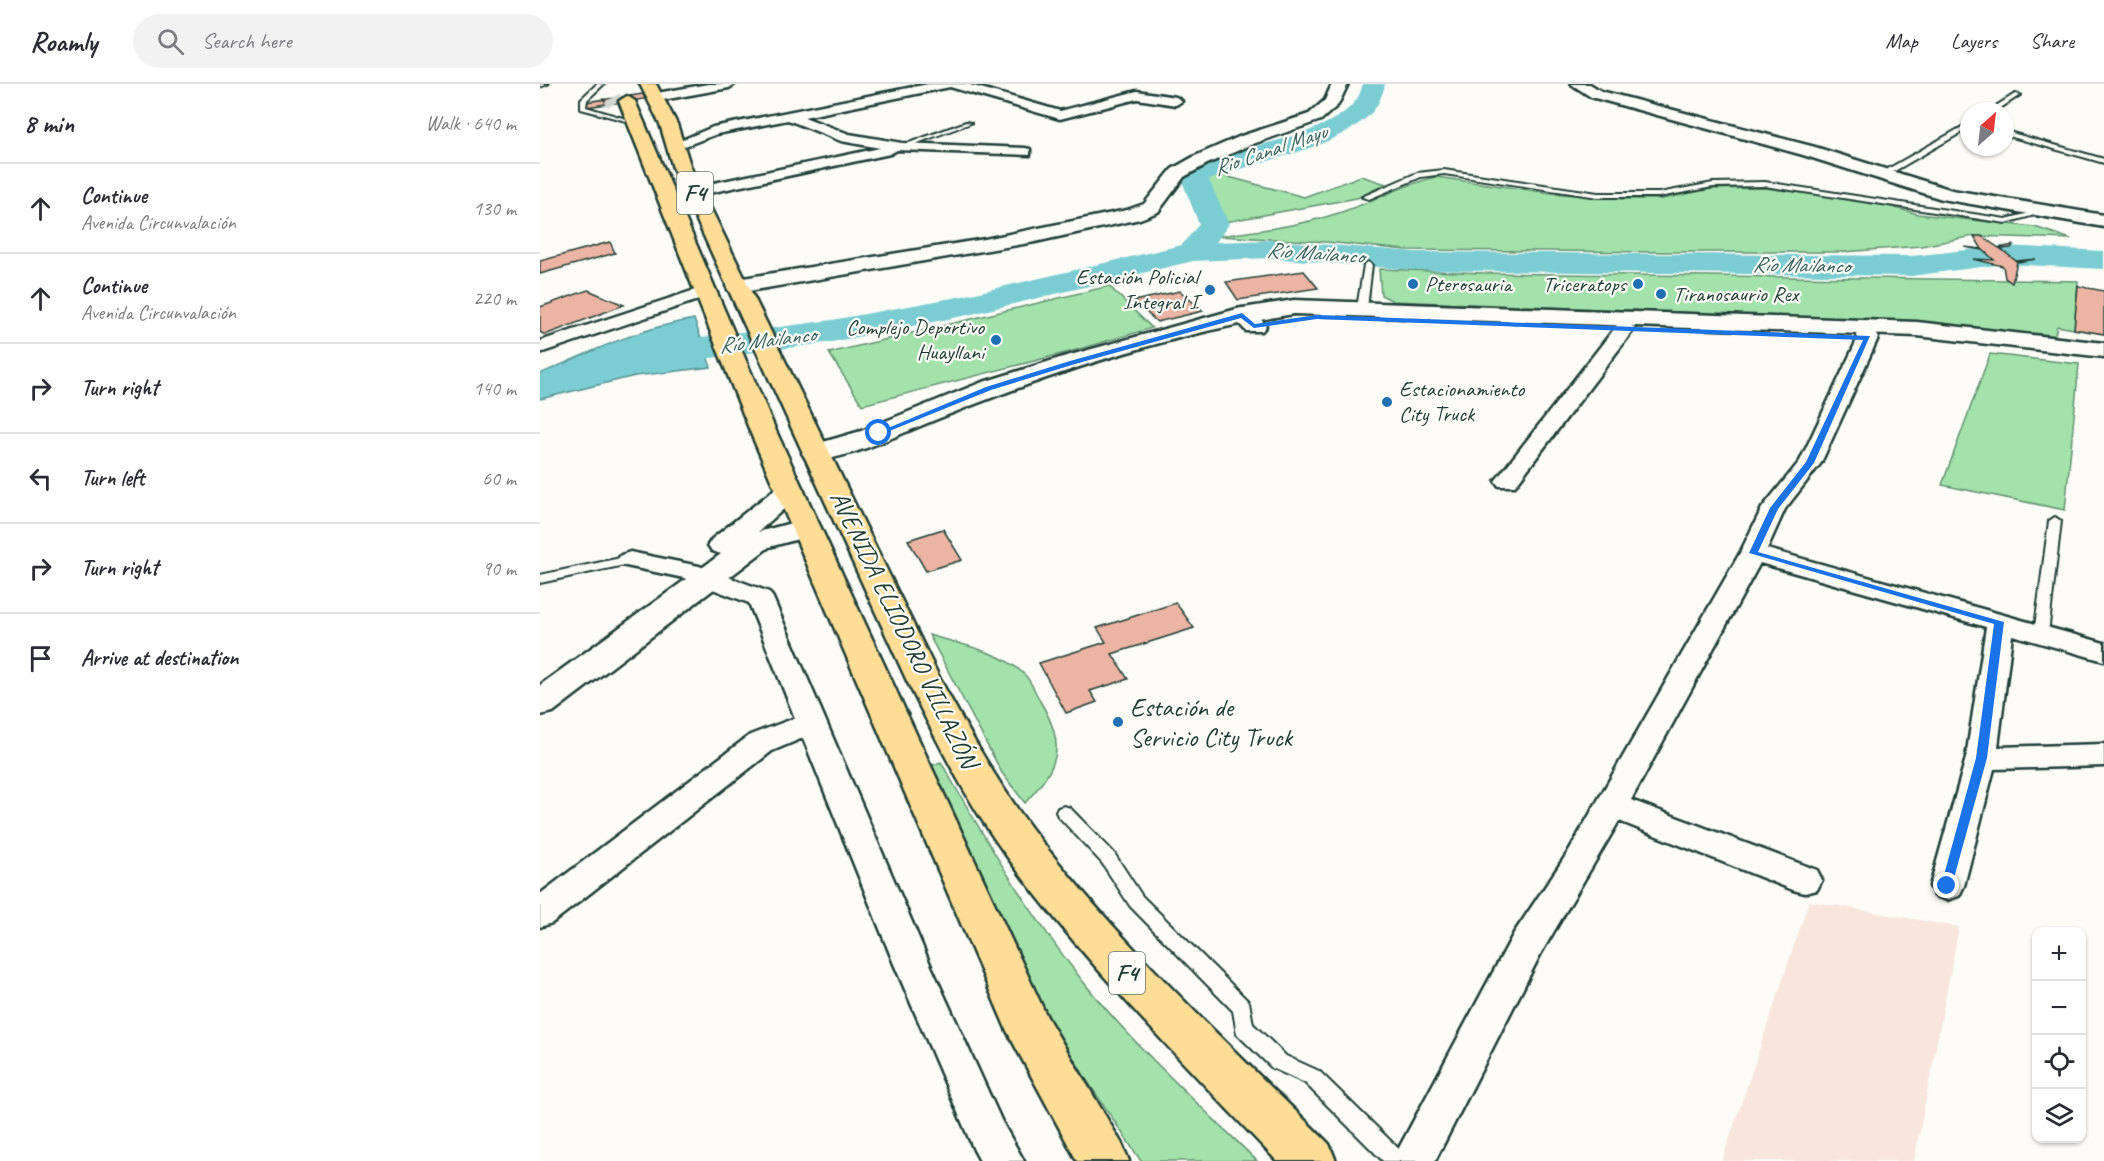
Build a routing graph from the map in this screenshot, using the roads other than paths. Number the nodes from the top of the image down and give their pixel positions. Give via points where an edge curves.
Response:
1 (545, 84) edge
2 (601, 84) edge
3 (729, 84) edge
4 (947, 84) edge
5 (954, 84) edge
6 (1340, 84) edge
7 (1579, 84) edge
8 (540, 85) edge
9 (629, 93) edge
10 (2017, 95) dead end
11 (1176, 101) dead end
12 (2006, 102) edge
13 (790, 116) junction
14 (624, 120) junction
15 (968, 123) dead end
16 (1960, 129) edge
17 (2014, 136) edge
18 (677, 145) junction
19 (902, 147) junction
20 (1025, 152) dead end
21 (2104, 161) edge
22 (655, 172) junction
23 (1884, 174) junction
24 (695, 191) junction
25 (1366, 197) dead end
26 (2041, 212) junction
27 (2104, 221) edge
28 (1368, 265) dead end
29 (740, 294) junction
30 (708, 300) junction
31 (1363, 313) junction
32 (1625, 328) junction
33 (1865, 332) junction
34 (540, 347) edge
35 (2104, 350) edge
36 (2074, 352) junction
37 (2104, 361) edge
38 (821, 460) junction
39 (1507, 481) dead end
40 (790, 491) junction
41 (2055, 521) dead end
42 (807, 528) junction
43 (1753, 553) junction
44 (630, 560) joint
45 (700, 575) junction
46 (540, 579) edge
47 (2000, 622) junction
48 (2041, 634) junction
49 (2104, 651) edge
50 (540, 678) edge
51 (540, 703) edge
52 (813, 722) junction
53 (2104, 755) edge
54 (1981, 758) junction
55 (1611, 805) junction
56 (1064, 812) dead end
57 (1805, 880) dead end
58 (1947, 886) dead end
59 (540, 913) edge
60 (1003, 1161) edge
61 (1104, 1161) edge
62 (1311, 1161) edge
63 (1397, 1161) edge
64 (1413, 1161) edge

1 - 8 lane
2 - 14 lane via 584,99 583,108
3 - 9 street
4 - 13 street
5 - 11 street via 1060,115 1137,95
6 - 29 street via 1332,102 1315,117 1201,159 1178,173 1151,208 1133,215 1002,242 851,265
7 - 23 street via 1596,94
9 - 14 highway, AVENIDA ELIODORO VILLAZÓN / F4
9 - 18 highway, AVENIDA ELIODORO VILLAZÓN / F4
9 - 22 highway, AVENIDA ELIODORO VILLAZÓN / F4
10 - 12 lane
13 - 18 street via 713,131
13 - 19 street via 846,138
14 - 22 highway, AVENIDA ELIODORO VILLAZÓN / F4
15 - 19 lane
16 - 23 lane
17 - 21 lane
18 - 24 highway, AVENIDA ELIODORO VILLAZÓN / F4 via 682,168
19 - 20 street
19 - 24 street
22 - 30 highway, AVENIDA ELIODORO VILLAZÓN / F4
23 - 26 street via 1949,195
24 - 29 highway, AVENIDA ELIODORO VILLAZÓN / F4
25 - 26 lane via 1420,175 1444,172 1598,195 1659,195 1713,185 1765,184 2006,221
26 - 27 street
28 - 31 lane
29 - 38 highway, AVENIDA ELIODORO VILLAZÓN / F4
30 - 34 street
30 - 40 highway, AVENIDA ELIODORO VILLAZÓN / F4
31 - 32 street
31 - 33 street
31 - 38 street via 1248,321 1042,384 859,457
32 - 33 street
32 - 39 street
33 - 36 street via 1917,329
33 - 43 street via 1810,463 1774,508
35 - 36 street
36 - 37 street
38 - 62 highway, AVENIDA ELIODORO VILLAZÓN / F4 via 924,681 968,764 1017,839 1109,954
40 - 42 highway, AVENIDA ELIODORO VILLAZÓN / F4
40 - 45 street
41 - 48 lane
42 - 45 street via 758,541
42 - 61 highway, AVENIDA ELIODORO VILLAZÓN / F4 via 1030,1031
43 - 47 street
43 - 55 street
44 - 45 street
44 - 46 lane
45 - 50 street
45 - 51 street
45 - 52 street via 760,598
47 - 48 street
47 - 54 street
48 - 49 street
52 - 59 street via 761,744
52 - 60 street via 912,964 988,1136
53 - 54 street
54 - 58 street
55 - 57 street
55 - 64 street via 1527,944
56 - 63 lane via 1108,858 1136,901 1242,1008 1244,1028 1279,1062 1312,1077

